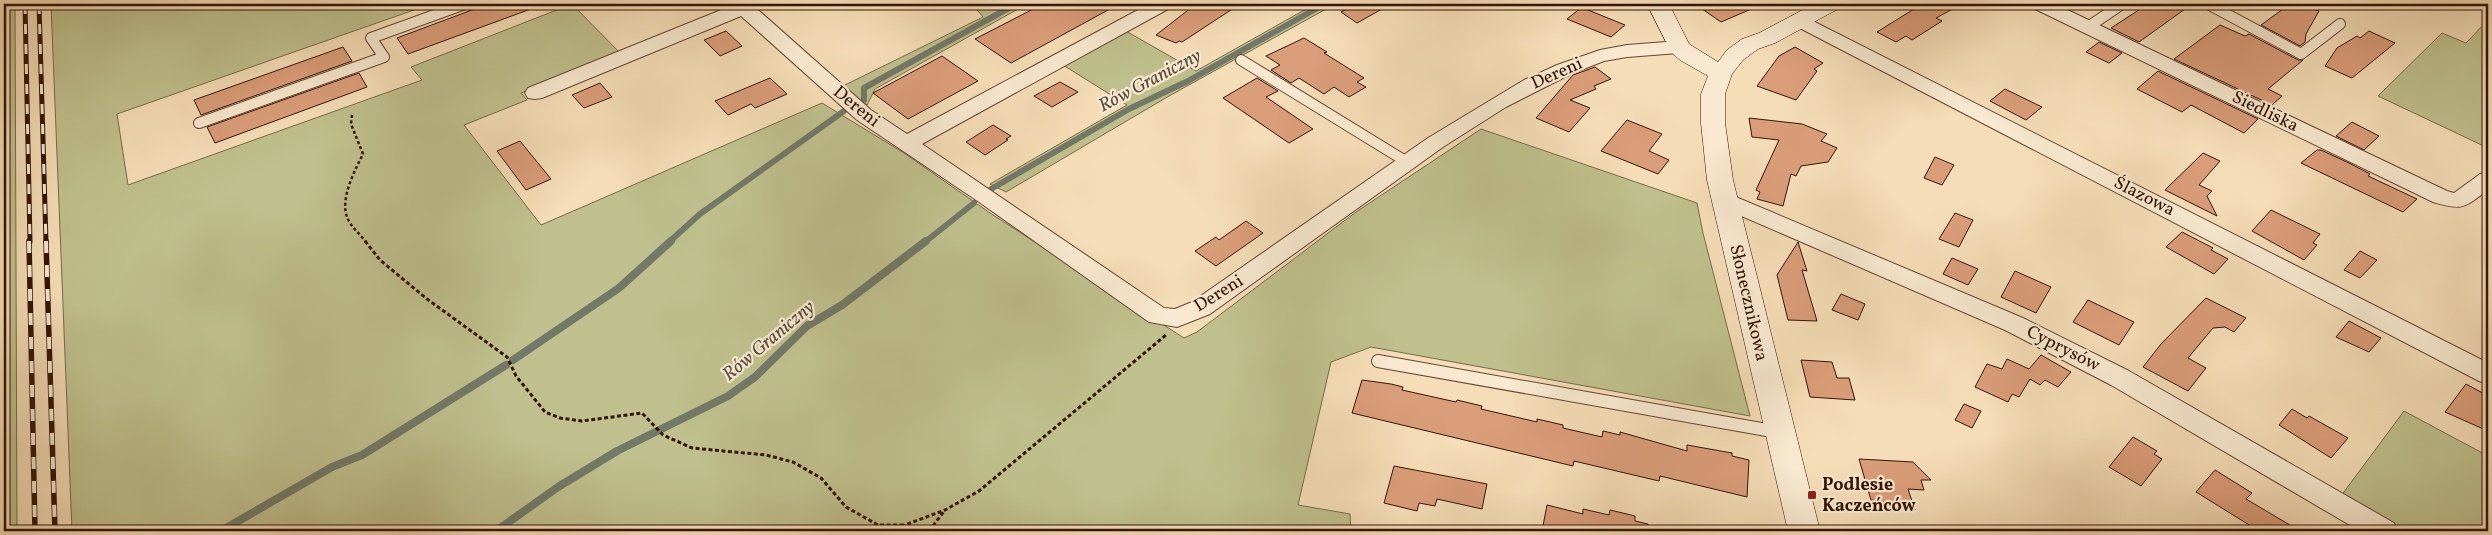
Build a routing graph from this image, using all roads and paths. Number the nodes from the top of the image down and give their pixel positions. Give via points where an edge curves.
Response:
1 (465, 4) edge
2 (1163, 4) edge
3 (1658, 4) edge
4 (1830, 4) edge
5 (2040, 4) edge
6 (2122, 4) edge
7 (2208, 4) edge
8 (745, 5) edge
9 (1799, 20) junction
10 (2340, 24) dead end
11 (2088, 27) junction
12 (1679, 47) junction
13 (1241, 60) dead end
14 (1721, 73) junction
15 (535, 93) dead end
16 (352, 115) dead end
17 (199, 123) dead end
18 (905, 144) junction
19 (1408, 162) junction
20 (2488, 179) edge
21 (1724, 200) junction
22 (1177, 318) junction
23 (1378, 361) dead end
24 (2488, 374) edge
25 (1780, 432) junction
26 (945, 510) junction
27 (906, 525) junction
28 (889, 531) edge
29 (929, 531) edge
30 (1804, 531) edge
31 (2384, 531) edge

1 - 17 lane via 371,38 384,57
2 - 18 street
3 - 12 street
4 - 9 street
5 - 11 street, Siedliska
6 - 11 lane
7 - 10 lane via 2301,54
8 - 15 street
8 - 18 street, Dereni via 864,115
9 - 14 street via 1750,44 1735,55
9 - 24 street, Ślazowa
11 - 20 street, Siedliska via 2441,197 2458,201
12 - 14 street
12 - 19 street, Dereni via 1598,57 1550,75 1498,103
13 - 19 lane
14 - 21 street, Słonecznikowa via 1713,94 1713,123
16 - 27 path via 351,124 363,154 347,194 347,217 380,260 507,357 516,376 545,412 560,418 582,420 642,413 663,435 692,448 766,455 793,462 821,478 846,507 878,525
18 - 22 street, Dereni via 1158,316
19 - 22 street, Dereni via 1201,308
21 - 25 street, Słonecznikowa
21 - 31 street, Cyprysów via 2014,324 2120,378
22 - 26 path via 1165,338 1023,457 980,491
23 - 25 lane
25 - 30 street, Słonecznikowa
26 - 27 path
26 - 29 path
27 - 28 path

